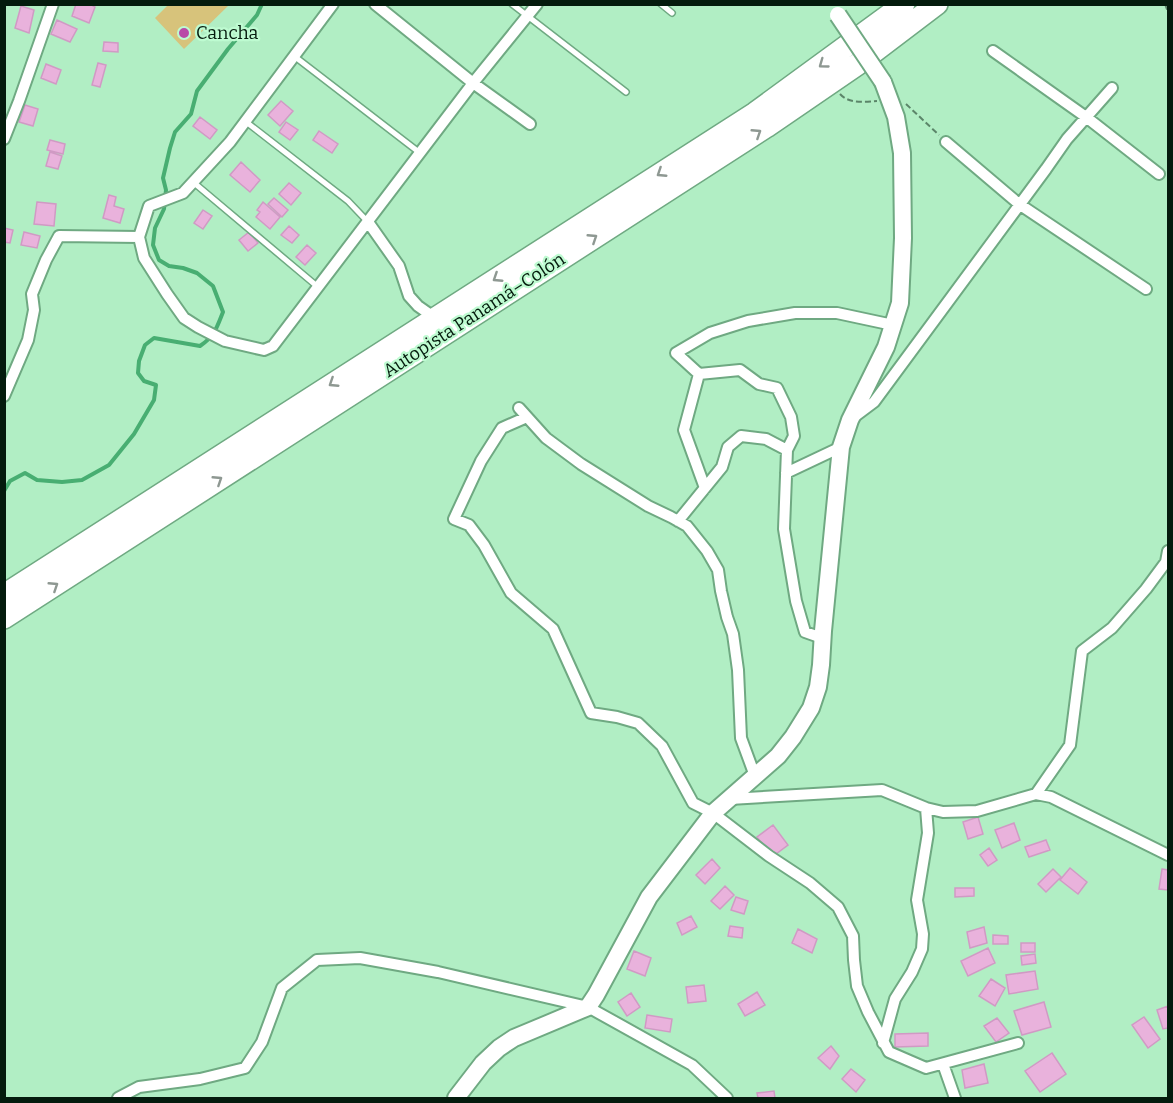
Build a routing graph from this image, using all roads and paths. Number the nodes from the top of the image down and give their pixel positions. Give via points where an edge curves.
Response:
1 (53, 4) edge
2 (333, 4) edge
3 (375, 4) edge
4 (512, 4) edge
5 (537, 4) edge
6 (661, 4) edge
7 (904, 4) edge
8 (937, 4) edge
9 (1165, 4) edge
10 (834, 10) edge
11 (1168, 12) edge
12 (672, 13) dead end
13 (527, 16) junction
14 (993, 51) dead end
15 (294, 56) junction
16 (832, 82) junction
17 (473, 83) junction
18 (1112, 88) dead end
19 (886, 90) junction
20 (626, 92) dead end
21 (1086, 117) junction
22 (245, 121) junction
23 (530, 124) dead end
24 (4, 139) edge
25 (946, 142) joint
26 (420, 153) junction
27 (1159, 174) dead end
28 (193, 182) junction
29 (1019, 204) junction
30 (368, 222) junction
31 (139, 237) junction
32 (318, 287) junction
33 (1146, 288) dead end
34 (435, 318) junction
35 (893, 325) junction
36 (699, 374) junction
37 (4, 396) edge
38 (519, 408) dead end
39 (527, 417) junction
40 (850, 420) junction
41 (841, 447) junction
42 (787, 450) junction
43 (786, 473) junction
44 (705, 488) junction
45 (678, 521) junction
46 (1168, 551) edge
47 (6, 590) edge
48 (4, 618) edge
49 (822, 638) junction
50 (756, 776) junction
51 (1036, 794) junction
52 (729, 799) junction
53 (926, 808) junction
54 (713, 813) junction
55 (1168, 855) edge
56 (588, 1007) junction
57 (884, 1043) junction
58 (1018, 1043) dead end
59 (943, 1064) junction
60 (118, 1098) edge
61 (456, 1098) edge
62 (727, 1098) edge
63 (955, 1098) edge

1 - 24 street
2 - 15 street
3 - 17 street
4 - 13 lane
5 - 13 street
6 - 12 lane
7 -> 34 highway, Autopista Panamá–Colón via 755,112
8 - 16 highway, Autopista Panamá–Colón
9 - 11 path
10 - 19 street, bridge
13 - 17 street
13 - 20 lane
14 - 21 street
15 - 22 street
15 - 26 lane
16 - 19 path via 845,99 863,103
48 -> 16 highway, Autopista Panamá–Colón
17 - 23 street
17 - 26 street
18 - 21 street
19 - 25 path
19 - 35 street via 896,117 902,153 900,303
21 - 27 street
21 - 29 street
22 - 28 street
22 - 30 lane via 348,201
25 - 29 street
26 - 30 street
28 - 31 street via 183,193 149,206
28 - 32 lane
29 - 33 street
29 - 40 street via 874,402
30 - 32 street
30 - 34 street via 399,266 409,296
31 - 32 street via 144,258 184,318 225,341 264,350 273,346
31 - 37 street via 59,236 33,294 28,340
34 -> 47 highway, Autopista Panamá–Colón
35 - 36 street via 837,313 795,313 748,321 710,333 676,353
35 - 40 street
36 - 42 street via 740,370 759,384 777,388 791,417 794,436
36 - 44 street via 684,430
38 - 39 street
39 - 45 street via 546,438 581,464
39 - 54 street via 502,429 481,461 454,519 469,525 511,593 553,629 591,713 638,723 662,746 693,803
40 - 41 street
41 - 43 street
41 - 49 street
42 - 43 street
42 - 44 street via 766,439 741,436 728,447 722,467
43 - 49 street via 784,529 796,601 805,633
44 - 45 street
45 - 50 street via 687,526 718,570 738,670 741,738
46 - 51 street via 1166,562 1146,589 1112,628 1082,651 1070,745
49 - 50 street via 818,687 811,708 794,737
50 - 52 street
51 - 53 street via 977,811
51 - 55 street via 1051,797
52 - 53 street via 882,790
52 - 54 street
53 - 57 street via 928,833 917,900 922,949 894,999
54 - 56 street via 649,897
54 - 57 street via 810,882 838,907 853,936 857,986
56 - 60 street via 360,958 316,960 282,988 262,1042 245,1068 139,1087
56 - 61 street via 499,1048
56 - 62 street via 692,1065
57 - 59 street via 889,1052 926,1068
58 - 59 street
59 - 63 street

